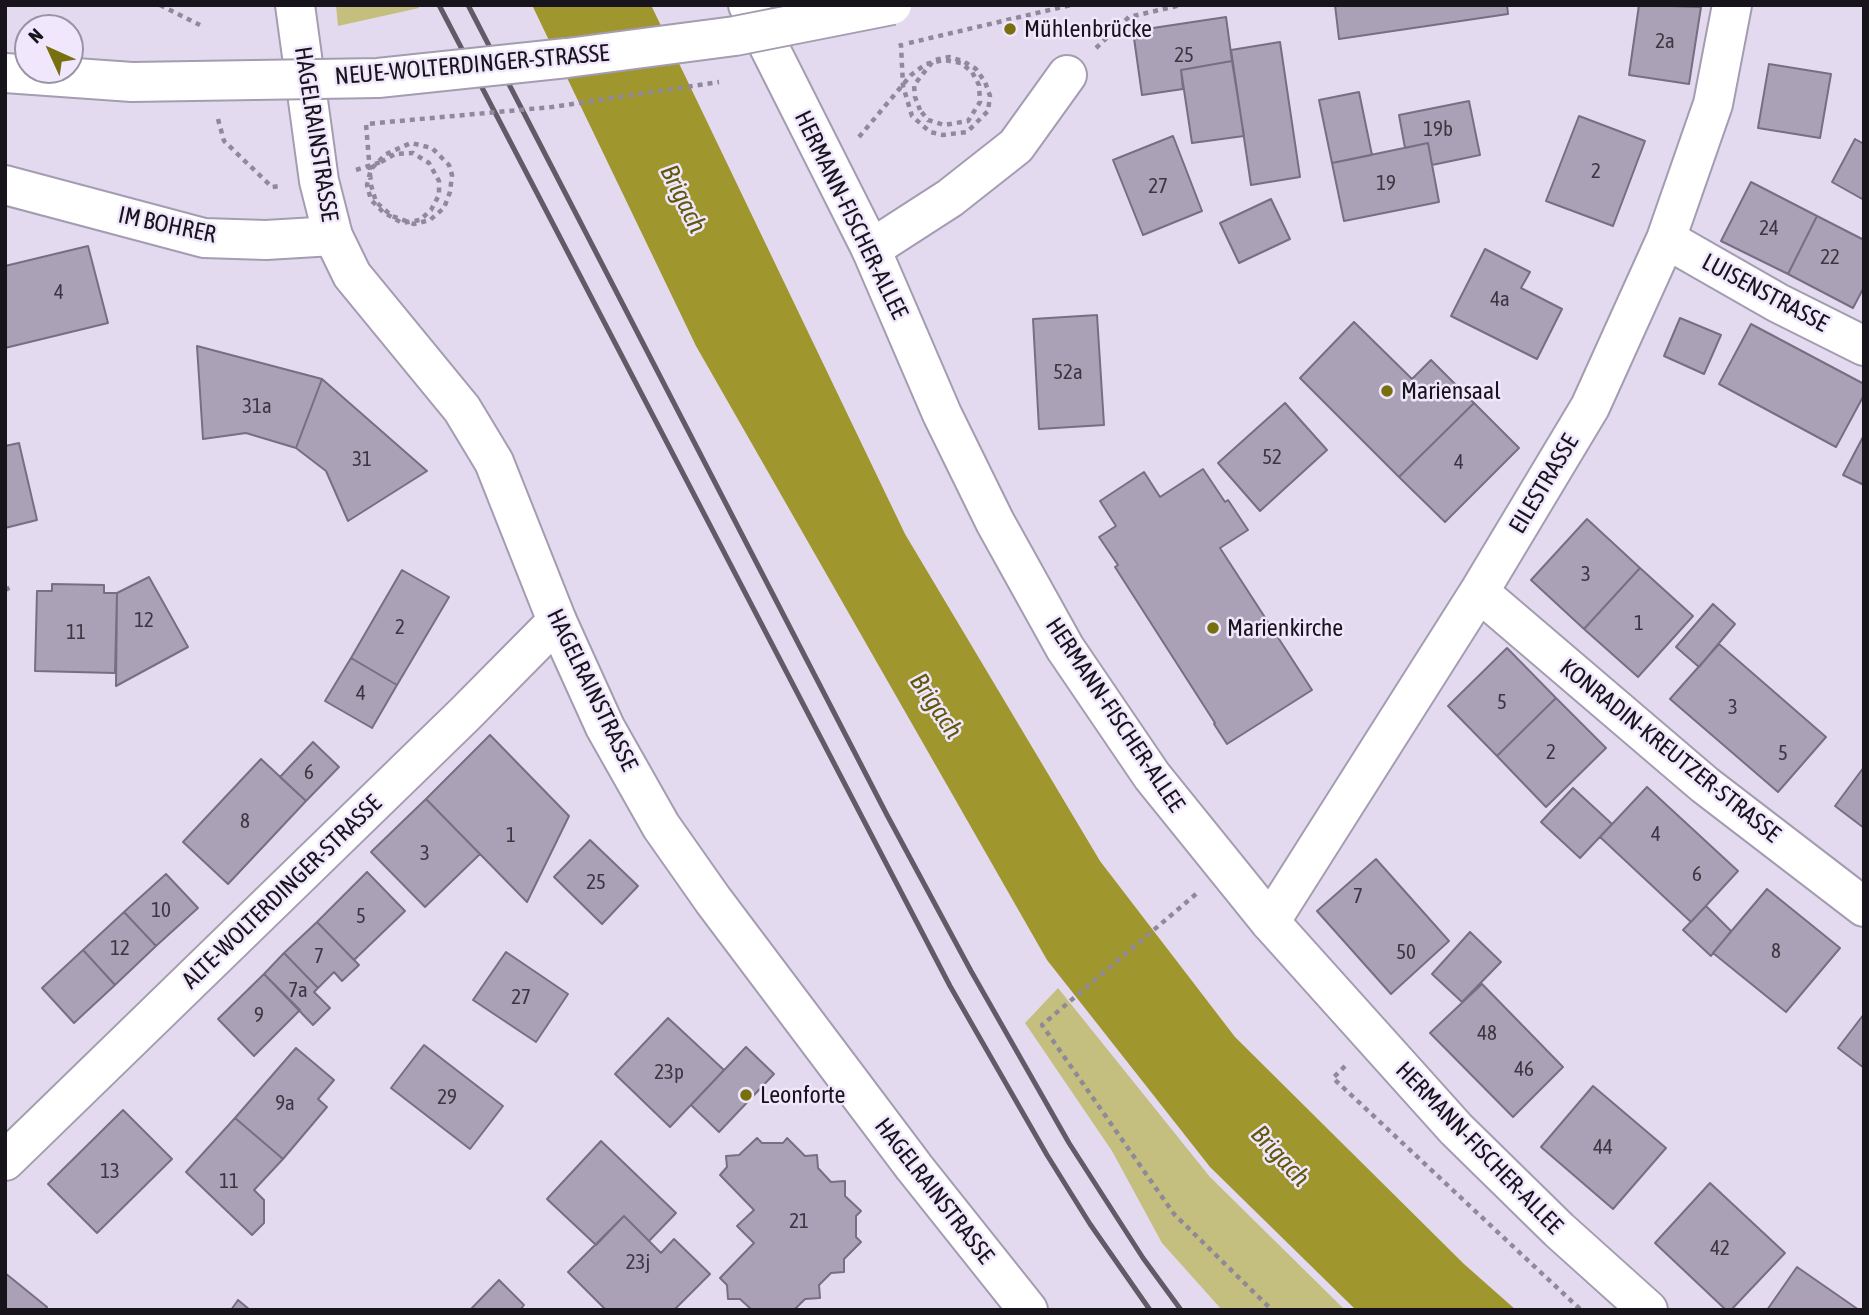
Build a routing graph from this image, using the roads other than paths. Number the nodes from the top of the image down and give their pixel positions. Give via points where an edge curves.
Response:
1 (295, 5) edge
2 (748, 5) edge
3 (892, 5) edge
4 (1732, 5) edge
5 (5, 73) edge
6 (1067, 75) road end
7 (5, 186) edge
8 (332, 236) junction
9 (1666, 239) junction
10 (870, 249) junction
11 (1864, 346) edge
12 (1479, 592) junction
13 (557, 621) junction
14 (1864, 906) edge
15 (1270, 922) junction
16 (5, 1161) edge
17 (1028, 1310) edge
18 (1648, 1310) edge

1 - 8 street, HAGELRAINSTRASSE via 319,181
2 - 10 street, HERMANN-FISCHER-ALLEE
3 - 5 street, NEUE-WOLTERDINGER-STRASSE, bridge via 735,36 378,78 132,82
4 - 9 street, EILESTRASSE via 1713,104
6 - 10 street via 1016,146 950,198
7 - 8 street, IM BOHRER via 204,237
8 - 13 street, HAGELRAINSTRASSE via 352,275 462,409 494,462
9 - 11 street, LUISENSTRASSE
9 - 12 street, EILESTRASSE via 1590,407
10 - 15 street, HERMANN-FISCHER-ALLEE via 942,414 1065,648 1152,776
12 - 14 street, KONRADIN-KREUTZER-STRASSE via 1705,785
12 - 15 street, EILESTRASSE
13 - 16 street, ALTE-WOLTERDINGER-STRASSE
13 - 17 street, HAGELRAINSTRASSE via 605,727 661,826 914,1167
15 - 18 street, HERMANN-FISCHER-ALLEE via 1456,1129

